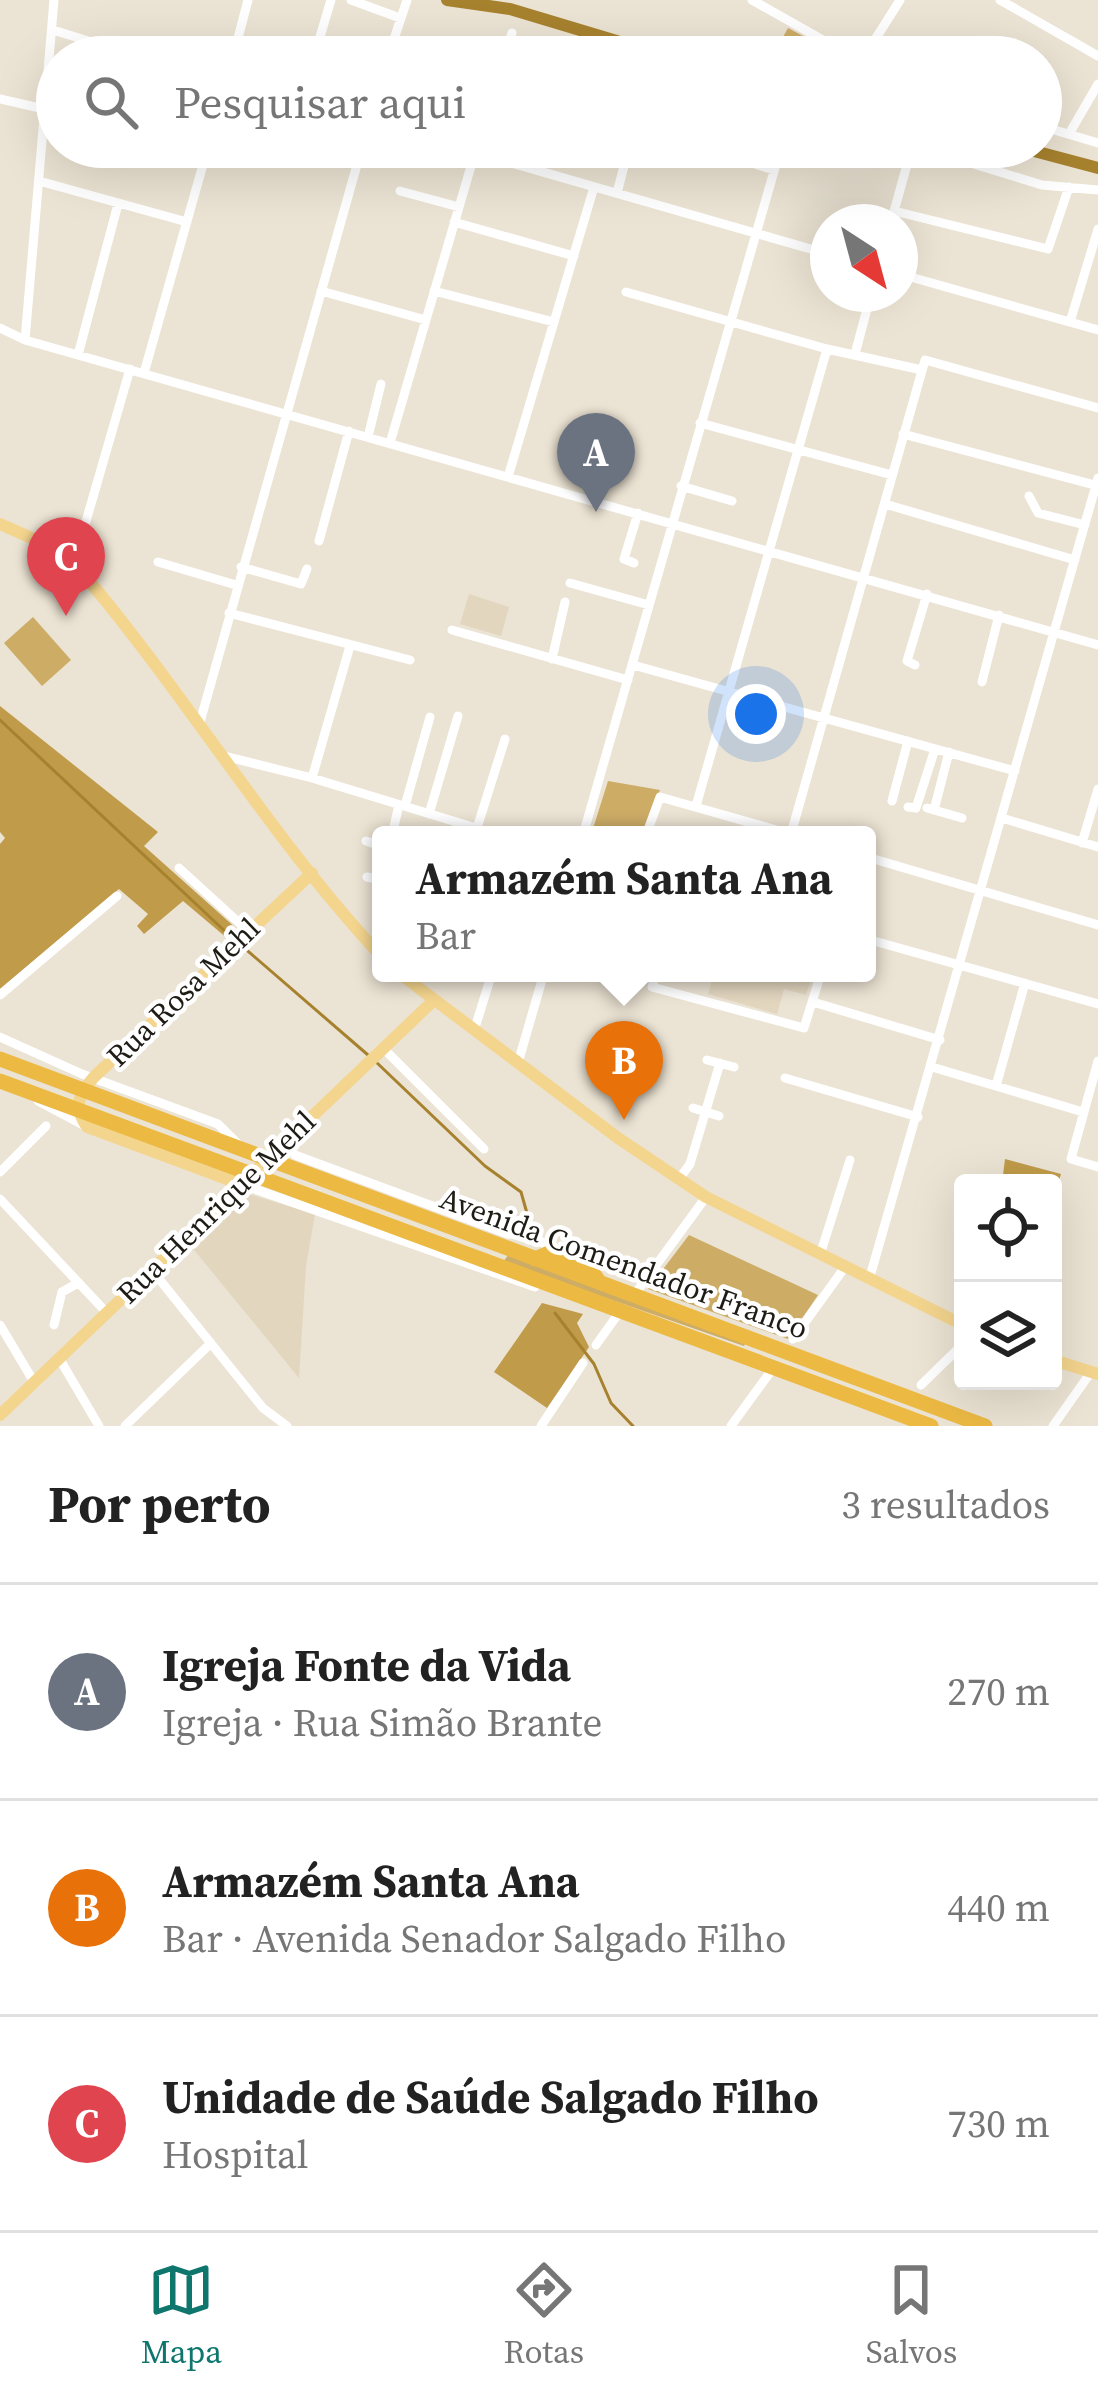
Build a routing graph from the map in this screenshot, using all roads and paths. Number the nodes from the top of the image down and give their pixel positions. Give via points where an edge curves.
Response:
1 (54, 0) edge
2 (248, 0) edge
3 (331, 0) edge
4 (351, 0) edge
5 (752, 0) edge
6 (900, 0) edge
7 (1000, 0) edge
8 (403, 9) edge
9 (53, 30) junction
10 (512, 33) dead end
11 (53, 36) edge
12 (72, 36) edge
13 (239, 36) edge
14 (320, 36) edge
15 (511, 36) edge
16 (816, 36) edge
17 (877, 36) edge
18 (1098, 56) edge
19 (1098, 84) edge
20 (0, 99) edge
21 (36, 107) edge
22 (1062, 132) edge
23 (1069, 134) junction
24 (1098, 143) edge
25 (41, 168) edge
26 (202, 168) edge
27 (356, 168) edge
28 (470, 168) edge
29 (533, 168) edge
30 (624, 168) edge
31 (768, 168) edge
32 (908, 168) edge
33 (985, 168) edge
34 (774, 170) joint
35 (39, 181) junction
36 (595, 187) junction
37 (1069, 187) junction
38 (1098, 190) edge
39 (400, 191) dead end
40 (617, 193) junction
41 (118, 204) junction
42 (896, 204) edge
43 (459, 207) junction
44 (187, 222) junction
45 (454, 222) junction
46 (918, 222) edge
47 (1098, 229) edge
48 (756, 233) junction
49 (810, 249) edge
50 (574, 256) junction
51 (918, 279) edge
52 (321, 291) junction
53 (434, 291) junction
54 (626, 292) dead end
55 (867, 312) edge
56 (426, 320) junction
57 (554, 322) junction
58 (1070, 322) junction
59 (730, 323) junction
60 (0, 328) edge
61 (1098, 330) edge
62 (25, 340) junction
63 (827, 349) junction
64 (856, 354) junction
65 (78, 355) junction
66 (923, 365) junction
67 (130, 369) junction
68 (144, 373) junction
69 (381, 384) dead end
70 (1098, 408) edge
71 (285, 413) junction
72 (700, 423) junction
73 (349, 431) junction
74 (903, 434) junction
75 (368, 436) junction
76 (390, 443) junction
77 (797, 450) junction
78 (892, 475) junction
79 (508, 477) junction
80 (1097, 483) edge
81 (681, 486) junction
82 (1029, 496) dead end
83 (732, 501) dead end
84 (884, 504) junction
85 (638, 513) junction
86 (670, 522) junction
87 (0, 524) edge
88 (1085, 525) junction
89 (319, 542) dead end
90 (770, 549) junction
91 (1075, 560) junction
92 (158, 562) dead end
93 (74, 563) junction
94 (634, 563) dead end
95 (241, 567) junction
96 (308, 569) dead end
97 (865, 576) junction
98 (570, 583) dead end
99 (236, 585) junction
100 (927, 595) junction
101 (566, 602) dead end
102 (649, 604) junction
103 (229, 613) junction
104 (999, 615) junction
105 (452, 630) dead end
106 (1056, 632) junction
107 (1098, 644) edge
108 (350, 646) junction
109 (552, 658) junction
110 (410, 660) dead end
111 (633, 665) junction
112 (915, 665) dead end
113 (628, 680) junction
114 (982, 682) dead end
115 (728, 690) junction
116 (458, 716) dead end
117 (430, 717) dead end
118 (822, 717) junction
119 (200, 722) junction
120 (505, 739) dead end
121 (908, 741) junction
122 (935, 748) junction
123 (949, 752) junction
124 (224, 756) junction
125 (1015, 771) junction
126 (312, 778) junction
127 (1098, 789) edge
128 (892, 801) dead end
129 (402, 805) junction
130 (696, 806) junction
131 (908, 807) dead end
132 (429, 814) junction
133 (962, 818) dead end
134 (1002, 818) junction
135 (395, 826) edge
136 (468, 826) edge
137 (489, 826) edge
138 (587, 826) edge
139 (649, 826) edge
140 (765, 826) edge
141 (795, 826) edge
142 (366, 841) dead end
143 (372, 843) edge
144 (1082, 843) junction
145 (1098, 847) edge
146 (876, 859) edge
147 (179, 868) dead end
148 (313, 872) junction
149 (367, 878) dead end
150 (372, 878) edge
151 (982, 891) junction
152 (117, 896) dead end
153 (1098, 925) edge
154 (248, 931) junction
155 (876, 941) edge
156 (372, 946) edge
157 (962, 963) junction
158 (411, 982) edge
159 (489, 982) edge
160 (541, 982) edge
161 (653, 982) edge
162 (819, 982) edge
163 (1025, 982) junction
164 (0, 994) edge
165 (434, 1000) junction
166 (813, 1002) junction
167 (1098, 1004) edge
168 (474, 1031) junction
169 (0, 1037) edge
170 (940, 1040) junction
171 (376, 1055) junction
172 (0, 1059) edge
173 (707, 1060) dead end
174 (1098, 1061) edge
175 (518, 1063) junction
176 (720, 1064) junction
177 (734, 1067) dead end
178 (932, 1067) junction
179 (785, 1078) dead end
180 (0, 1081) edge
181 (88, 1084) junction
182 (996, 1086) junction
183 (25, 1090) junction
184 (693, 1108) dead end
185 (77, 1109) junction
186 (706, 1112) junction
187 (1083, 1112) junction
188 (719, 1116) dead end
189 (918, 1118) junction
190 (46, 1126) dead end
191 (87, 1127) junction
192 (484, 1149) dead end
193 (295, 1155) dead end
194 (267, 1159) junction
195 (850, 1160) dead end
196 (1098, 1167) edge
197 (0, 1172) edge
198 (245, 1179) junction
199 (679, 1179) junction
200 (349, 1189) junction
201 (706, 1197) junction
202 (0, 1199) edge
203 (338, 1206) junction
204 (501, 1246) junction
205 (553, 1251) junction
206 (820, 1255) junction
207 (536, 1258) junction
208 (493, 1264) junction
209 (845, 1267) junction
210 (151, 1269) junction
211 (869, 1280) junction
212 (600, 1282) junction
213 (79, 1283) junction
214 (553, 1286) junction
215 (634, 1295) junction
216 (621, 1310) junction
217 (106, 1312) junction
218 (954, 1321) edge
219 (0, 1325) edge
220 (55, 1325) dead end
221 (793, 1339) dead end
222 (211, 1343) junction
223 (596, 1346) dead end
224 (744, 1346) junction
225 (954, 1352) edge
226 (59, 1358) junction
227 (583, 1363) dead end
228 (1062, 1363) edge
229 (774, 1367) junction
230 (1094, 1373) edge
231 (34, 1382) junction
232 (921, 1384) dead end
233 (0, 1415) edge
234 (890, 1419) edge
235 (99, 1426) edge
236 (125, 1426) edge
237 (287, 1426) edge
238 (541, 1426) edge
239 (731, 1426) edge
240 (931, 1426) edge
241 (985, 1426) edge
242 (1053, 1426) edge

1 - 9 street
2 - 13 street
3 - 14 street
4 - 8 street
5 - 16 street
6 - 17 street
7 - 18 street
9 - 11 street
9 - 12 street
10 - 15 street
19 - 23 street
20 - 21 street
22 - 23 street
23 - 24 street
25 - 35 street
26 - 44 street
27 - 52 street
28 - 43 street
29 - 36 street
30 - 40 street
31 - 34 street
32 - 42 street
33 - 37 street
34 - 48 street
35 - 41 street
35 - 62 street
36 - 40 street
36 - 50 street
37 - 38 street
37 - 46 street via 1048,249
39 - 43 street
40 - 48 street
41 - 44 street
41 - 65 street
43 - 45 street
44 - 68 street
45 - 50 street
45 - 53 street
47 - 58 street
48 - 49 street
48 - 59 street
50 - 57 street
51 - 58 street
52 - 56 street
52 - 71 street
53 - 56 street
53 - 57 street
54 - 59 street
55 - 64 street
56 - 76 street
57 - 79 street
58 - 61 street
59 - 63 street
59 - 72 street
60 - 62 street
62 - 65 street
63 - 64 street
63 - 77 street
64 - 66 street
65 - 67 street
66 - 70 street
66 - 74 street
67 - 68 street
67 - 93 street
68 - 71 street
69 - 75 street
71 - 73 street
71 - 95 street
72 - 77 street
72 - 81 street
73 - 75 street
73 - 89 street
74 - 78 street
74 - 80 street
75 - 76 street
76 - 79 street
77 - 78 street
77 - 90 street
78 - 84 street
79 - 85 street
80 - 88 street
81 - 83 street
81 - 86 street
82 - 88 street via 1039,513
84 - 91 street
84 - 97 street
85 - 86 street
85 - 94 street via 624,559
86 - 90 street
86 - 102 street
87 - 93 main road
88 - 91 street
90 - 97 street
90 - 115 street
91 - 106 street
92 - 99 street
93 - 119 main road
95 - 96 street via 301,584
95 - 99 street
97 - 100 street
97 - 118 street
98 - 102 street
99 - 103 street
100 - 104 street
100 - 112 street via 907,662
101 - 109 street
102 - 111 street
103 - 108 street
103 - 119 street
104 - 106 street
104 - 114 street
105 - 109 street
106 - 107 street
106 - 125 street
108 - 110 street
108 - 126 street
109 - 113 street
111 - 113 street
111 - 115 street
113 - 138 street
115 - 118 street
115 - 130 street
116 - 132 street
117 - 129 street
118 - 121 street
118 - 141 street
119 - 124 main road
120 - 137 street
121 - 122 street
121 - 128 street
122 - 123 street
122 - 131 street via 916,808
123 - 125 street
123 - 133 street via 930,809
124 - 126 street
124 - 148 main road
125 - 134 street
126 - 129 street
127 - 144 street
129 - 132 street
129 - 135 street
130 - 139 street via 660,797
130 - 140 street
132 - 136 street
134 - 144 street
134 - 151 street
142 - 143 street
144 - 145 street
146 - 151 street
147 - 154 street
148 - 154 main road, Rua Rosa Mehl
148 - 156 main road
149 - 150 street
151 - 153 street
151 - 157 street
152 - 164 street
154 - 181 main road, Rua Rosa Mehl
155 - 157 street
157 - 163 street
157 - 170 street
158 - 165 main road
159 - 168 street
160 - 175 street
161 - 166 street via 804,1028
162 - 166 street
163 - 167 street
163 - 182 street
165 - 168 main road
165 - 171 main road, Rua Henrique Mehl
166 - 170 street
168 - 175 main road
169 - 181 street, Avenida Comendador Franco
170 - 178 street
171 - 192 street
171 - 194 main road, Rua Henrique Mehl
172 - 181 highway, Avenida Comendador Franco
173 - 176 street
174 - 187 street
175 - 199 main road
176 - 177 street
176 - 186 street
178 - 182 street
178 - 189 street
179 - 189 street
180 - 183 highway, Avenida Comendador Franco
181 - 185 main road, Rua Rosa Mehl
181 - 194 highway, Avenida Comendador Franco
182 - 187 street
183 - 185 highway, Avenida Comendador Franco
183 - 191 street, Avenida Comendador Franco
184 - 186 street
185 - 191 main road
185 - 198 highway, Avenida Comendador Franco
186 - 188 street
186 - 199 street
187 - 196 street via 1071,1160
189 - 211 street
190 - 197 street
191 - 198 main road, Avenida Comendador Franco
193 - 205 street, Avenida Comendador Franco via 508,1234 539,1237
194 - 198 main road, Rua Henrique Mehl
194 - 200 highway, Avenida Comendador Franco
195 - 206 street
198 - 203 highway, Avenida Comendador Franco
198 - 210 main road, Rua Henrique Mehl
198 - 214 street, Avenida Comendador Franco via 502,1276
199 - 201 main road
200 - 203 highway via 338,1193
200 - 204 highway, Avenida Comendador Franco
201 - 206 main road
201 - 215 street
202 - 213 street
203 - 208 highway, Avenida Comendador Franco
204 - 207 highway, Avenida Comendador Franco
204 - 208 highway
205 - 207 highway
205 - 212 highway via 586,1264
206 - 209 main road
207 - 212 highway, Avenida Comendador Franco
208 - 214 highway, Avenida Comendador Franco
209 - 211 main road
209 - 221 street
210 - 217 main road, Rua Henrique Mehl
210 - 222 street
211 - 218 main road
212 - 215 highway, Avenida Comendador Franco
213 - 217 street
213 - 220 street via 62,1292
214 - 216 highway, Avenida Comendador Franco
215 - 224 highway, Avenida Comendador Franco
216 - 223 street
216 - 224 highway, Avenida Comendador Franco
217 - 226 main road, Rua Henrique Mehl
219 - 231 street
222 - 236 street
222 - 237 street
224 - 229 highway, Avenida Comendador Franco
224 - 241 highway, Avenida Comendador Franco
225 - 232 street
226 - 231 main road, Rua Henrique Mehl
226 - 235 street
227 - 238 street
228 - 230 main road
229 - 234 highway, Avenida Comendador Franco
229 - 239 street
230 - 242 street
231 - 233 main road, Rua Henrique Mehl
234 - 240 highway, Avenida Comendador Franco

